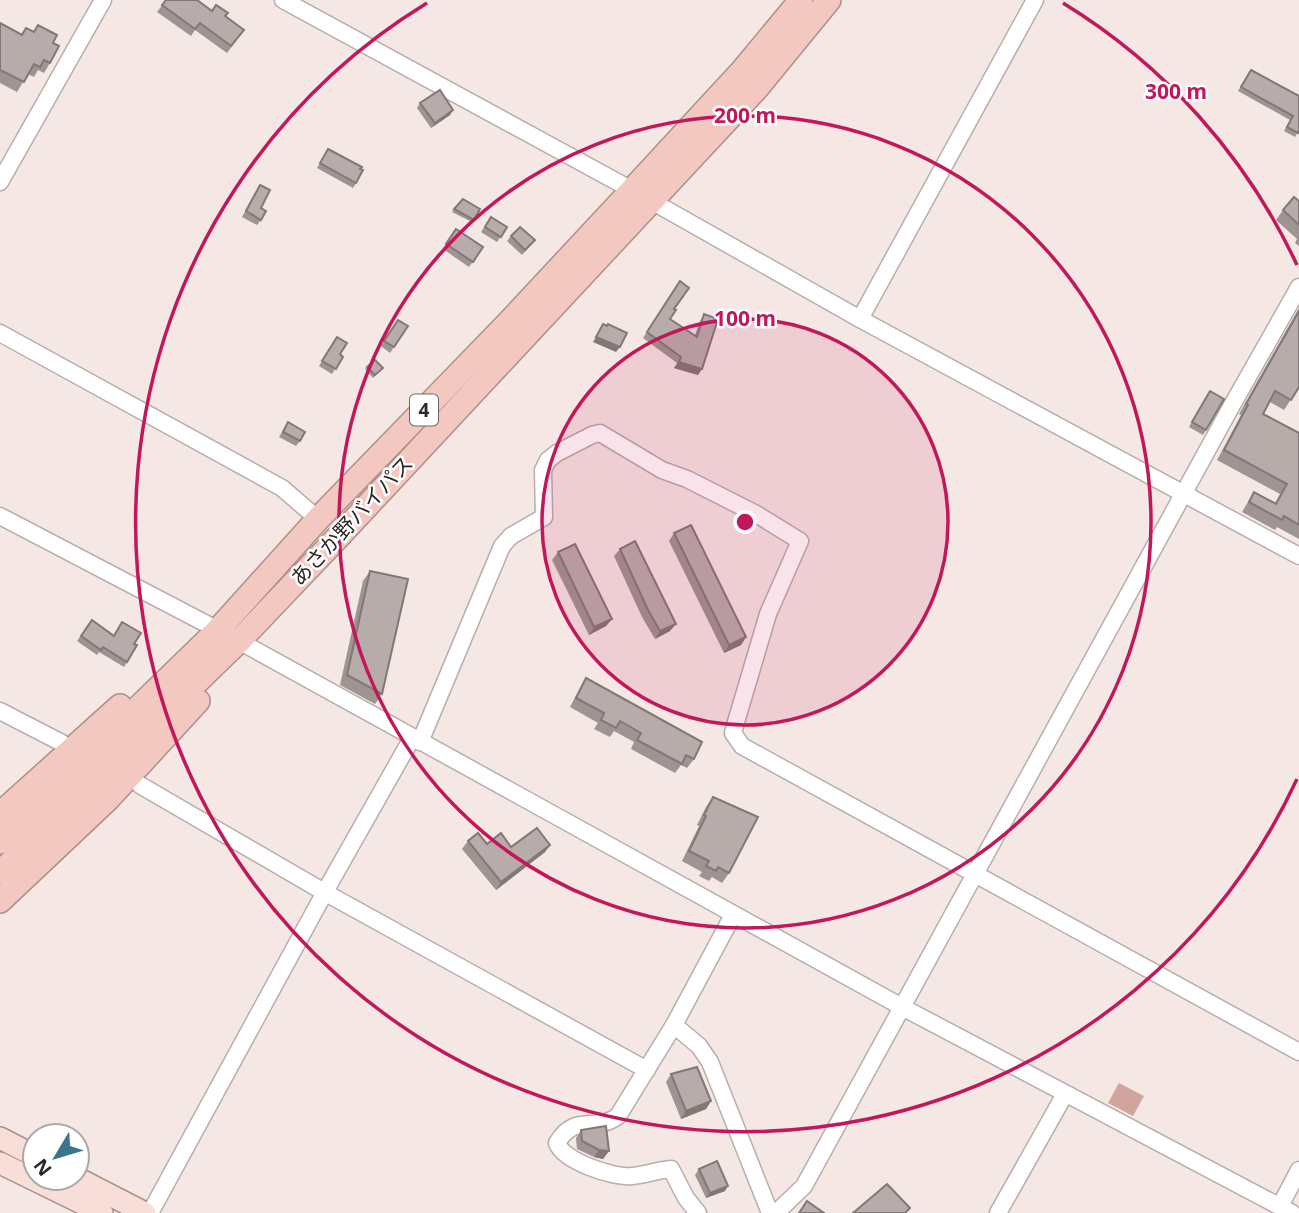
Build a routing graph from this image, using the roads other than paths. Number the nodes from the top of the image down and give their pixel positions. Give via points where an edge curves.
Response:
1 (103, 0) edge
2 (283, 0) edge
3 (801, 0) edge
4 (829, 0) edge
5 (1035, 0) edge
6 (0, 182) edge
7 (641, 196) junction
8 (1299, 287) edge
9 (860, 319) junction
10 (0, 333) edge
11 (1183, 494) junction
12 (0, 516) edge
13 (318, 519) junction
14 (1299, 556) edge
15 (217, 631) junction
16 (239, 641) junction
17 (0, 711) edge
18 (416, 740) junction
19 (68, 745) junction
20 (140, 785) dead end
21 (0, 814) edge
22 (0, 842) edge
23 (0, 873) edge
24 (975, 874) junction
25 (324, 892) junction
26 (0, 901) edge
27 (733, 915) junction
28 (902, 1007) junction
29 (674, 1025) junction
30 (1299, 1052) edge
31 (647, 1070) junction
32 (1065, 1094) junction
33 (0, 1138) edge
34 (21, 1149) edge
35 (0, 1163) edge
36 (1299, 1170) edge
37 (91, 1185) edge
38 (1286, 1210) edge
39 (694, 1211) edge
40 (769, 1212) edge
41 (102, 1213) edge
42 (147, 1213) edge
43 (998, 1213) edge

1 - 6 street
2 - 7 street
3 - 7 highway, あさか野バイパス / 4
4 - 7 highway, あさか野バイパス / 4 via 757,88
5 - 9 street
7 - 9 street
7 - 13 highway, あさか野バイパス / 4 via 510,321
7 - 16 highway, あさか野バイパス / 4
8 - 11 street
9 - 11 street
10 - 13 street via 282,488
11 - 14 street
11 - 24 street
12 - 15 street
13 - 15 highway, あさか野バイパス / 4
15 - 16 street
15 - 19 highway, 4 via 177,655
15 - 22 highway, あさか野バイパス / 4
16 - 18 street
16 - 23 highway, あさか野バイパス / 4
16 - 26 highway via 226,671 129,777
17 - 19 street
18 - 24 street via 502,546 544,517 545,464 557,453 600,433 800,541 768,614 734,729 737,741
18 - 25 street
18 - 27 street
19 - 21 highway
20 - 25 street
24 - 28 street
24 - 30 street
25 - 31 street
25 - 42 street
27 - 28 street
27 - 29 street
28 - 32 street
28 - 40 street via 804,1186
29 - 31 street
29 - 40 street via 710,1062
31 - 39 street via 616,1118 576,1124 562,1135 558,1147 572,1159 621,1176 671,1169
32 - 38 street
32 - 43 street
33 - 34 main road
35 - 41 main road
36 - 38 street
37 - 42 main road

